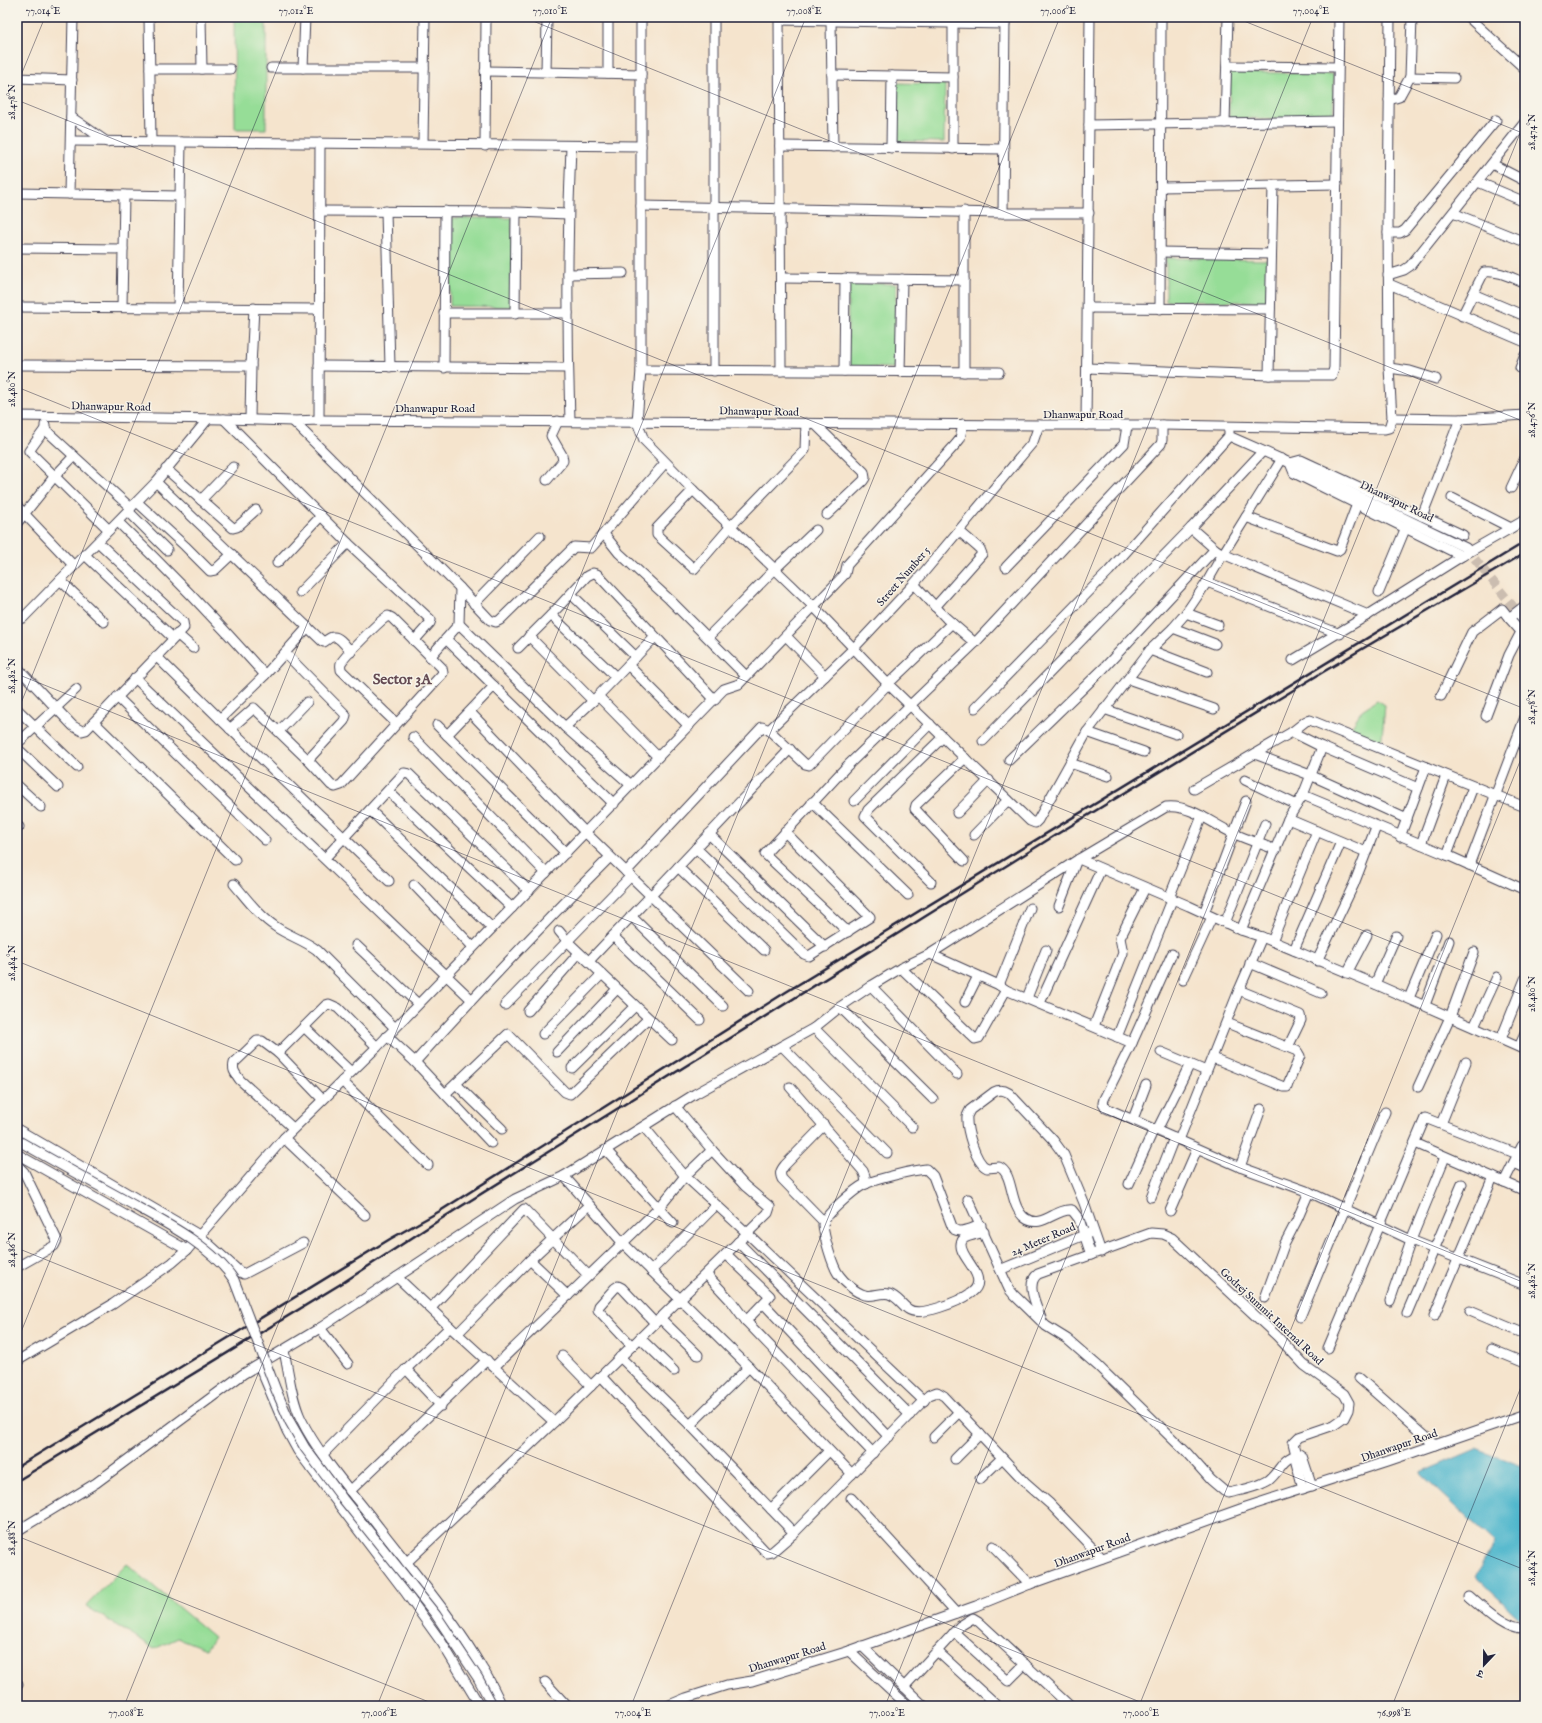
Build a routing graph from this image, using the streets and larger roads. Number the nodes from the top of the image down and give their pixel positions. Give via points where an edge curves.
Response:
1 (73, 17) edge
2 (149, 17) edge
3 (202, 17) edge
4 (305, 17) edge
5 (425, 17) edge
6 (486, 17) edge
7 (547, 17) edge
8 (608, 17) edge
9 (641, 17) edge
10 (714, 17) edge
11 (1090, 17) edge
12 (1161, 17) edge
13 (1228, 17) edge
14 (1339, 17) edge
15 (1392, 17) edge
16 (1412, 17) edge
17 (1468, 17) edge
18 (779, 19) edge
19 (831, 21) junction
20 (1005, 21) edge
21 (953, 24) junction
22 (1227, 66) junction
23 (1338, 67) junction
24 (271, 68) dead end
25 (303, 68) junction
26 (424, 68) junction
27 (150, 69) junction
28 (202, 69) junction
29 (230, 69) dead end
30 (1525, 69) edge
31 (485, 71) junction
32 (546, 72) junction
33 (608, 73) junction
34 (641, 74) junction
35 (832, 75) junction
36 (892, 76) junction
37 (953, 77) junction
38 (1410, 77) junction
39 (17, 78) edge
40 (1454, 78) dead end
41 (72, 80) junction
42 (1389, 100) junction
43 (71, 117) junction
44 (1496, 120) dead end
45 (1337, 121) junction
46 (1525, 122) edge
47 (1225, 123) junction
48 (1161, 124) junction
49 (1089, 126) junction
50 (71, 141) junction
51 (107, 142) junction
52 (151, 142) junction
53 (181, 142) junction
54 (320, 143) junction
55 (423, 143) junction
56 (485, 146) junction
57 (571, 146) junction
58 (641, 146) junction
59 (780, 146) junction
60 (833, 147) junction
61 (891, 148) junction
62 (953, 148) junction
63 (1004, 149) junction
64 (1492, 164) junction
65 (1525, 181) edge
66 (1478, 182) junction
67 (1337, 184) junction
68 (1272, 185) junction
69 (1161, 187) junction
70 (17, 193) edge
71 (69, 194) junction
72 (124, 195) junction
73 (180, 196) junction
74 (1525, 202) edge
75 (642, 206) junction
76 (714, 208) junction
77 (781, 209) junction
78 (320, 211) junction
79 (386, 211) junction
80 (444, 211) junction
81 (964, 211) junction
82 (516, 212) junction
83 (1453, 212) junction
84 (1003, 213) junction
85 (1089, 213) junction
86 (568, 214) junction
87 (1388, 233) junction
88 (1525, 242) edge
89 (17, 248) edge
90 (123, 249) junction
91 (1160, 252) junction
92 (1271, 254) junction
93 (623, 273) dead end
94 (568, 274) junction
95 (1388, 275) junction
96 (781, 278) junction
97 (845, 278) junction
98 (902, 279) junction
99 (964, 280) junction
100 (1525, 283) edge
101 (1389, 284) junction
102 (1472, 294) junction
103 (17, 307) edge
104 (122, 307) junction
105 (178, 308) junction
106 (254, 308) junction
107 (1088, 308) junction
108 (319, 309) junction
109 (1160, 309) junction
110 (1270, 309) junction
111 (444, 313) junction
112 (568, 313) junction
113 (515, 314) junction
114 (1462, 316) junction
115 (1525, 316) edge
116 (1525, 342) edge
117 (1525, 355) edge
118 (17, 365) edge
119 (250, 366) junction
120 (319, 366) junction
121 (390, 367) junction
122 (444, 368) junction
123 (568, 368) junction
124 (1087, 368) junction
125 (1389, 368) junction
126 (1520, 368) dead end
127 (641, 370) junction
128 (714, 371) junction
129 (781, 371) junction
130 (844, 371) junction
131 (900, 372) junction
132 (964, 372) junction
133 (998, 372) dead end
134 (1269, 375) junction
135 (1436, 379) dead end
136 (1525, 415) edge
137 (17, 416) edge
138 (43, 417) junction
139 (1392, 418) junction
140 (208, 419) junction
141 (224, 419) junction
142 (250, 419) junction
143 (1460, 419) junction
144 (319, 420) junction
145 (293, 421) junction
146 (558, 421) junction
147 (570, 421) junction
148 (637, 422) junction
149 (811, 423) junction
150 (963, 424) junction
151 (1039, 425) junction
152 (1086, 425) junction
153 (1162, 425) junction
154 (1127, 426) junction
155 (1229, 426) junction
156 (45, 429) junction
157 (1229, 436) junction
158 (1262, 452) junction
159 (74, 456) junction
160 (1525, 458) edge
161 (1286, 461) junction
162 (665, 463) junction
163 (233, 467) dead end
164 (166, 469) junction
165 (1522, 472) edge
166 (54, 477) junction
167 (548, 480) dead end
168 (156, 482) junction
169 (1511, 488) dead end
170 (692, 490) junction
171 (1452, 498) dead end
172 (201, 500) junction
173 (1357, 504) junction
174 (17, 506) edge
175 (132, 507) junction
176 (256, 510) dead end
177 (25, 514) junction
178 (321, 516) junction
179 (827, 516) dead end
180 (1422, 516) junction
181 (1246, 517) junction
182 (1525, 520) edge
183 (118, 522) junction
184 (17, 523) edge
185 (731, 526) junction
186 (1406, 527) junction
187 (1192, 528) junction
188 (1511, 528) junction
189 (109, 530) junction
190 (816, 530) dead end
191 (959, 531) junction
192 (604, 534) junction
193 (1463, 535) dead end
194 (540, 536) dead end
195 (98, 542) junction
196 (348, 543) junction
197 (167, 550) dead end
198 (1219, 552) junction
199 (1464, 552) junction
200 (232, 554) junction
201 (85, 555) junction
202 (277, 563) dead end
203 (74, 566) junction
204 (1006, 567) dead end
205 (774, 570) junction
206 (60, 580) junction
207 (1207, 582) junction
208 (914, 584) junction
209 (460, 588) junction
210 (300, 592) dead end
211 (1379, 592) dead end
212 (571, 594) junction
213 (474, 604) junction
214 (814, 607) junction
215 (935, 607) junction
216 (1524, 611) edge
217 (1186, 613) junction
218 (551, 615) junction
219 (1368, 616) junction
220 (1509, 618) junction
221 (17, 619) edge
222 (104, 622) dead end
223 (952, 623) junction
224 (459, 624) junction
225 (1218, 625) dead end
226 (308, 627) junction
227 (1173, 628) junction
228 (1340, 634) junction
229 (1523, 634) edge
230 (175, 636) junction
231 (529, 636) junction
232 (786, 636) junction
233 (655, 637) junction
234 (708, 637) junction
235 (446, 639) junction
236 (414, 641) junction
237 (975, 643) junction
238 (1215, 644) dead end
239 (193, 648) dead end
240 (518, 648) dead end
241 (854, 648) junction
242 (1150, 650) junction
243 (351, 652) junction
244 (285, 653) junction
245 (156, 656) junction
246 (430, 657) junction
247 (636, 657) junction
248 (1293, 660) dead end
249 (628, 665) junction
250 (17, 668) edge
251 (1207, 672) dead end
252 (265, 675) junction
253 (746, 676) junction
254 (825, 676) junction
255 (616, 677) junction
256 (135, 678) junction
257 (1128, 679) junction
258 (888, 684) junction
259 (494, 686) junction
260 (76, 690) dead end
261 (1441, 696) dead end
262 (117, 697) junction
263 (596, 698) junction
264 (715, 700) junction
265 (307, 702) dead end
266 (910, 704) junction
267 (56, 707) junction
268 (975, 708) dead end
269 (17, 709) edge
270 (1104, 709) junction
271 (1214, 709) dead end
272 (470, 712) junction
273 (1486, 716) dead end
274 (1525, 717) edge
275 (220, 719) junction
276 (94, 722) junction
277 (396, 723) junction
278 (930, 724) junction
279 (436, 725) dead end
280 (689, 726) junction
281 (35, 727) junction
282 (565, 727) junction
283 (230, 729) junction
284 (769, 730) junction
285 (279, 731) junction
286 (1087, 732) junction
287 (1292, 732) junction
288 (1176, 734) dead end
289 (447, 736) junction
290 (413, 737) dead end
291 (943, 737) junction
292 (984, 741) dead end
293 (17, 744) edge
294 (1322, 747) junction
295 (17, 748) edge
296 (790, 749) junction
297 (1144, 752) dead end
298 (1255, 754) junction
299 (658, 757) junction
300 (965, 758) junction
301 (308, 760) junction
302 (1009, 760) dead end
303 (1070, 763) junction
304 (77, 767) dead end
305 (1426, 767) junction
306 (1310, 775) junction
307 (1108, 776) dead end
308 (1446, 776) junction
309 (989, 780) junction
310 (1245, 780) dead end
311 (631, 785) junction
312 (17, 786) edge
313 (58, 787) dead end
314 (1473, 787) junction
315 (1418, 788) junction
316 (1194, 789) dead end
317 (388, 791) junction
318 (1303, 795) junction
319 (1496, 796) junction
320 (1008, 800) junction
321 (854, 801) dead end
322 (1246, 801) dead end
323 (812, 802) junction
324 (614, 804) junction
325 (1296, 805) junction
326 (41, 807) dead end
327 (1525, 807) edge
328 (370, 810) junction
329 (957, 813) dead end
330 (1202, 816) junction
331 (1407, 818) junction
332 (1288, 819) junction
333 (1265, 824) dead end
334 (1376, 827) junction
335 (1317, 831) junction
336 (785, 832) junction
337 (586, 833) junction
338 (709, 834) junction
339 (974, 834) dead end
340 (1234, 834) junction
341 (1400, 837) junction
342 (345, 838) junction
343 (265, 840) dead end
344 (1257, 842) junction
345 (1341, 842) junction
346 (1421, 844) junction
347 (696, 848) junction
348 (1276, 850) junction
349 (1366, 852) junction
350 (566, 853) junction
351 (1447, 856) junction
352 (610, 857) junction
353 (325, 858) junction
354 (235, 860) dead end
355 (1077, 860) junction
356 (964, 861) dead end
357 (1469, 865) junction
358 (678, 867) junction
359 (1101, 869) junction
360 (546, 873) junction
361 (628, 874) junction
362 (389, 881) dead end
363 (931, 882) dead end
364 (234, 884) dead end
365 (414, 885) dead end
366 (1145, 888) junction
367 (1525, 890) edge
368 (529, 891) junction
369 (908, 895) dead end
370 (651, 896) junction
371 (1171, 899) junction
372 (1059, 906) dead end
373 (512, 908) junction
374 (1030, 908) dead end
375 (1208, 915) junction
376 (632, 916) junction
377 (1225, 923) junction
378 (492, 928) junction
379 (1241, 930) junction
380 (559, 931) dead end
381 (848, 932) junction
382 (1436, 934) dead end
383 (1367, 935) dead end
384 (613, 936) junction
385 (1396, 936) dead end
386 (1262, 937) junction
387 (1449, 941) dead end
388 (568, 942) junction
389 (1272, 942) junction
390 (356, 945) dead end
391 (473, 947) junction
392 (825, 947) junction
393 (764, 950) dead end
394 (1046, 950) dead end
395 (1294, 950) junction
396 (579, 952) junction
397 (1474, 952) dead end
398 (930, 954) junction
399 (1172, 954) dead end
400 (589, 961) junction
401 (1317, 961) junction
402 (1250, 963) junction
403 (901, 968) junction
404 (1347, 972) junction
405 (602, 974) junction
406 (446, 975) junction
407 (978, 976) junction
408 (1497, 977) dead end
409 (1525, 979) edge
410 (1183, 980) dead end
411 (1375, 984) junction
412 (871, 986) junction
413 (1002, 987) junction
414 (617, 989) junction
415 (1239, 990) junction
416 (749, 991) dead end
417 (1321, 993) dead end
418 (1026, 998) junction
419 (1409, 998) junction
420 (471, 999) junction
421 (965, 1002) dead end
422 (418, 1004) junction
423 (1040, 1004) junction
424 (505, 1005) dead end
425 (1425, 1005) junction
426 (635, 1006) junction
427 (723, 1006) dead end
428 (840, 1007) junction
429 (528, 1011) dead end
430 (1450, 1017) junction
431 (648, 1019) junction
432 (700, 1020) dead end
433 (1227, 1023) junction
434 (1094, 1026) junction
435 (304, 1027) junction
436 (1474, 1027) junction
437 (395, 1028) junction
438 (814, 1028) junction
439 (543, 1034) dead end
440 (1525, 1034) edge
441 (387, 1036) junction
442 (1117, 1037) junction
443 (1501, 1039) junction
444 (672, 1040) dead end
445 (1132, 1043) junction
446 (782, 1046) junction
447 (377, 1047) junction
448 (1288, 1047) junction
449 (1522, 1048) edge
450 (557, 1052) dead end
451 (1161, 1052) dead end
452 (278, 1053) junction
453 (1213, 1058) junction
454 (415, 1062) junction
455 (1466, 1062) dead end
456 (1190, 1064) junction
457 (572, 1068) dead end
458 (1206, 1071) junction
459 (351, 1072) junction
460 (958, 1074) dead end
461 (342, 1080) junction
462 (456, 1084) junction
463 (1146, 1085) dead end
464 (790, 1087) dead end
465 (1418, 1087) dead end
466 (445, 1094) junction
467 (322, 1099) junction
468 (933, 1099) dead end
469 (674, 1106) junction
470 (1261, 1109) dead end
471 (1385, 1112) dead end
472 (1133, 1120) junction
473 (1441, 1124) junction
474 (824, 1125) junction
475 (644, 1127) junction
476 (912, 1127) dead end
477 (293, 1128) junction
478 (17, 1129) edge
479 (502, 1129) dead end
480 (1156, 1130) junction
481 (284, 1138) junction
482 (1177, 1139) junction
483 (17, 1140) edge
484 (491, 1143) dead end
485 (1415, 1144) junction
486 (1525, 1145) edge
487 (1198, 1149) junction
488 (606, 1150) junction
489 (712, 1150) junction
490 (887, 1153) dead end
491 (17, 1154) edge
492 (1522, 1155) edge
493 (1445, 1157) junction
494 (1514, 1163) junction
495 (17, 1165) edge
496 (428, 1166) dead end
497 (1240, 1167) junction
498 (1525, 1168) edge
499 (564, 1176) junction
500 (686, 1176) junction
501 (1493, 1177) junction
502 (1504, 1182) junction
503 (866, 1184) junction
504 (1129, 1184) dead end
505 (1462, 1184) dead end
506 (1525, 1191) edge
507 (1308, 1192) junction
508 (1151, 1197) dead end
509 (515, 1199) junction
510 (968, 1199) dead end
511 (589, 1205) junction
512 (716, 1205) junction
513 (659, 1208) junction
514 (524, 1209) junction
515 (1345, 1210) junction
516 (1170, 1211) dead end
517 (365, 1215) dead end
518 (824, 1222) junction
519 (673, 1223) dead end
520 (1379, 1226) junction
521 (982, 1228) junction
522 (1094, 1232) junction
523 (748, 1233) junction
524 (199, 1235) junction
525 (1084, 1235) junction
526 (553, 1240) junction
527 (1411, 1240) junction
528 (622, 1242) junction
529 (738, 1242) junction
530 (303, 1243) dead end
531 (1435, 1249) junction
532 (187, 1250) junction
533 (1101, 1252) junction
534 (726, 1254) junction
535 (1091, 1255) junction
536 (1459, 1259) junction
537 (530, 1260) junction
538 (17, 1267) edge
539 (1002, 1269) junction
540 (651, 1272) junction
541 (706, 1274) junction
542 (588, 1275) junction
543 (398, 1277) junction
544 (1525, 1285) edge
545 (568, 1296) junction
546 (680, 1298) junction
547 (1265, 1298) dead end
548 (1390, 1301) dead end
549 (764, 1304) junction
550 (431, 1308) junction
551 (1470, 1311) dead end
552 (1407, 1313) dead end
553 (1434, 1316) dead end
554 (1300, 1317) dead end
555 (658, 1321) junction
556 (746, 1321) junction
557 (1042, 1322) junction
558 (320, 1328) junction
559 (454, 1330) junction
560 (1525, 1334) edge
561 (640, 1338) junction
562 (632, 1346) junction
563 (1328, 1348) dead end
564 (1491, 1349) dead end
565 (284, 1351) junction
566 (698, 1355) dead end
567 (562, 1356) dead end
568 (620, 1358) junction
569 (17, 1361) edge
570 (491, 1363) junction
571 (348, 1364) dead end
572 (1525, 1364) edge
573 (259, 1365) junction
574 (749, 1367) junction
575 (406, 1369) junction
576 (674, 1371) dead end
577 (601, 1376) junction
578 (1359, 1378) dead end
579 (591, 1386) junction
580 (924, 1402) junction
581 (440, 1406) junction
582 (959, 1412) junction
583 (1525, 1414) edge
584 (910, 1415) junction
585 (554, 1422) junction
586 (690, 1425) junction
587 (980, 1434) junction
588 (890, 1437) junction
589 (934, 1437) dead end
590 (1435, 1445) junction
591 (829, 1451) junction
592 (873, 1453) junction
593 (323, 1454) junction
594 (1296, 1455) junction
595 (1002, 1458) junction
596 (955, 1459) dead end
597 (852, 1474) junction
598 (980, 1479) dead end
599 (1312, 1486) junction
600 (1303, 1489) junction
601 (350, 1491) junction
602 (851, 1498) dead end
603 (771, 1509) junction
604 (374, 1521) junction
605 (17, 1531) edge
606 (794, 1533) junction
607 (362, 1536) junction
608 (993, 1546) dead end
609 (1102, 1558) junction
610 (406, 1563) junction
611 (1030, 1584) junction
612 (1469, 1595) dead end
613 (953, 1614) junction
614 (1525, 1628) edge
615 (957, 1629) junction
616 (862, 1646) junction
617 (849, 1651) junction
618 (937, 1651) junction
619 (1025, 1664) junction
620 (545, 1682) dead end
621 (904, 1687) junction
622 (995, 1704) dead end
623 (480, 1706) edge
624 (493, 1706) edge
625 (502, 1706) edge
626 (567, 1706) edge
627 (667, 1706) edge
628 (908, 1706) edge
629 (924, 1706) edge
630 (1070, 1706) edge

1 - 41 street
2 - 27 street
3 - 28 street
4 - 25 street
5 - 26 street
6 - 31 street
7 - 32 street
8 - 33 street
9 - 34 street
10 - 76 street
11 - 49 street
12 - 48 street
13 - 22 street
14 - 23 street
15 - 42 street
16 - 38 street
17 - 30 street
18 - 19 street
18 - 59 street
19 - 21 street
19 - 35 street
20 - 21 street
20 - 63 street
21 - 37 street
22 - 23 street
22 - 47 street
23 - 45 street
24 - 25 street
25 - 26 street
26 - 55 street
27 - 28 street
27 - 52 street
28 - 29 street
31 - 32 street
31 - 56 street
32 - 33 street
33 - 34 street
34 - 58 street
35 - 36 street
35 - 60 street
36 - 37 street
36 - 61 street
37 - 62 street
38 - 40 street
38 - 42 street via 1404,91
39 - 41 street
41 - 43 street
42 - 87 street
43 - 50 street
43 - 51 street
44 - 87 street via 1405,230 1400,233
45 - 47 street
45 - 67 street
46 - 64 street
47 - 48 street
48 - 49 street
48 - 69 street
49 - 85 street
50 - 51 street
50 - 71 street
51 - 52 street
52 - 53 street
53 - 54 street
53 - 73 street
54 - 55 street
54 - 78 street
55 - 56 street
56 - 57 street
57 - 58 street
57 - 86 street
58 - 75 street
59 - 60 street
59 - 77 street
60 - 61 street
61 - 62 street
62 - 63 street
63 - 84 street
64 - 65 street
64 - 66 street
66 - 74 street
66 - 83 street
67 - 68 street
67 - 134 street via 1333,374
68 - 69 street
68 - 92 street
69 - 91 street
70 - 71 street
71 - 72 street
72 - 73 street
72 - 90 street
73 - 105 street
75 - 76 street
75 - 127 street
76 - 77 street
76 - 128 street
77 - 81 street
77 - 96 street
78 - 79 street
78 - 108 street
79 - 80 street
79 - 121 street
80 - 82 street
80 - 111 street
81 - 84 street
81 - 99 street
82 - 86 street
82 - 113 street
83 - 88 street
83 - 95 street via 1410,266
84 - 85 street
85 - 107 street
86 - 94 street
87 - 95 street
89 - 90 street
90 - 104 street
91 - 92 street
91 - 109 street
92 - 110 street
93 - 94 street
94 - 112 street
95 - 101 street
96 - 97 street
96 - 129 street
97 - 98 street
97 - 130 street
98 - 99 street
98 - 131 street
99 - 132 street
100 - 102 street via 1500,273 1484,272
101 - 114 street
101 - 125 street
102 - 114 street
102 - 115 street
103 - 104 street
104 - 105 street
105 - 106 street
106 - 108 street
106 - 119 street
107 - 109 street
107 - 124 street
108 - 120 street
109 - 110 street
110 - 134 street
111 - 113 street
111 - 122 street
112 - 113 street
112 - 123 street
114 - 116 street
117 - 126 street
118 - 119 street
119 - 142 street
120 - 121 street
120 - 144 street
121 - 122 street
122 - 123 street
123 - 147 street
124 - 134 street
124 - 152 street
125 - 135 street
125 - 139 street
127 - 128 street
127 - 148 street
128 - 129 street
129 - 130 street
130 - 131 street
131 - 132 street
132 - 133 street
136 - 143 street
137 - 138 street, Dhanwapur Road
138 - 140 street, Dhanwapur Road
138 - 156 street
139 - 143 street
139 - 155 street, Dhanwapur Road via 1389,428 1385,429
140 - 141 street, Dhanwapur Road
140 - 164 street
141 - 142 street, Dhanwapur Road
141 - 178 street
142 - 145 street, Dhanwapur Road
143 - 180 street
144 - 145 street, Dhanwapur Road
144 - 146 street, Dhanwapur Road
145 - 209 street
146 - 147 street, Dhanwapur Road
146 - 167 street via 550,436 563,461
147 - 148 street, Dhanwapur Road
148 - 149 street, Dhanwapur Road
148 - 162 street via 642,437
149 - 150 street, Dhanwapur Road
149 - 179 street via 865,475 863,481
149 - 185 street via 805,450
150 - 151 street, Dhanwapur Road
150 - 214 street via 960,439 956,444 847,565 845,574
151 - 152 street, Dhanwapur Road
151 - 191 street, Street Number 5 via 1033,442
152 - 154 street, Dhanwapur Road
153 - 154 street, Dhanwapur Road
153 - 155 street, Dhanwapur Road
153 - 237 street via 1161,444
154 - 204 street via 1124,444
155 - 157 street
156 - 159 street
156 - 166 street via 29,451
157 - 158 street, Dhanwapur Road
157 - 268 street via 1110,571
158 - 161 street, Dhanwapur Road
158 - 187 street
159 - 166 street
159 - 175 street
160 - 165 street
161 - 173 street via 1294,473
161 - 180 street via 1301,460
161 - 181 street
161 - 199 street, Dhanwapur Road
162 - 170 street
162 - 192 street
163 - 172 street
164 - 168 street
164 - 172 street
165 - 169 street
166 - 177 street
166 - 189 street
168 - 175 street
168 - 200 street
170 - 185 street
170 - 185 street via 657,528 657,535 694,569
171 - 188 street
172 - 176 street via 233,528 237,528
173 - 181 street via 1337,551
173 - 186 street
174 - 177 street
175 - 183 street
175 - 197 street
175 - 200 street via 185,546 210,571 215,570
177 - 184 street
177 - 203 street
178 - 196 street
178 - 202 street
180 - 193 street
181 - 198 street
182 - 188 street
183 - 189 street
183 - 252 street via 223,627
185 - 205 street
186 - 199 street
186 - 211 street
187 - 198 street
187 - 292 street
188 - 199 street
189 - 195 street
190 - 205 street
191 - 208 street, Street Number 5
191 - 215 street via 980,549 982,554
192 - 213 street via 591,548 574,547 500,620 490,620
192 - 234 street via 619,553
194 - 213 street
195 - 201 street
195 - 230 street via 183,622 184,628
196 - 210 street
196 - 236 street via 431,620
198 - 207 street
198 - 219 street
198 - 302 street
199 - 219 street
200 - 226 street
201 - 203 street
201 - 230 street
203 - 206 street
205 - 214 street
205 - 234 street
206 - 221 street via 23,618
206 - 222 street
207 - 217 street
207 - 228 street
208 - 215 street
208 - 241 street, Street Number 5
209 - 213 street
209 - 224 street
212 - 218 street
212 - 233 street via 590,574 597,574
212 - 247 street
214 - 232 street
214 - 241 street
215 - 223 street
216 - 220 street
217 - 225 street
217 - 227 street
218 - 231 street
218 - 255 street
219 - 228 street
220 - 229 street
220 - 261 street via 1502,609 1472,632
223 - 237 street
223 - 258 street
224 - 235 street
224 - 282 street
226 - 243 street via 324,642 331,637 338,638
226 - 244 street
227 - 238 street
227 - 242 street
228 - 248 street
229 - 273 street via 1509,654
230 - 239 street
230 - 245 street
231 - 240 street
231 - 263 street
232 - 253 street
232 - 254 street
233 - 247 street
233 - 264 street
234 - 253 street
235 - 246 street
235 - 259 street
236 - 243 street via 388,616
236 - 246 street
237 - 266 street
241 - 254 street, Street Number 5
241 - 258 street
242 - 251 street
242 - 257 street
243 - 277 street via 342,663 341,670
244 - 252 street
244 - 301 street via 346,715 344,721
245 - 256 street
245 - 275 street
246 - 277 street via 442,668 442,674
247 - 249 street
249 - 255 street
249 - 280 street
250 - 267 street
252 - 275 street
253 - 264 street via 736,687 724,689
254 - 284 street, Street Number 5
255 - 263 street
256 - 262 street
256 - 353 street
257 - 270 street
257 - 271 street
258 - 266 street
258 - 296 street via 809,765
259 - 272 street
259 - 324 street
260 - 267 street
262 - 276 street
262 - 343 street
263 - 282 street
263 - 299 street
264 - 280 street
265 - 285 street
266 - 278 street
266 - 323 street
267 - 276 street via 82,731
267 - 281 street
269 - 281 street
270 - 286 street
270 - 288 street
272 - 289 street
272 - 337 street
274 - 319 street
275 - 283 street
276 - 354 street
277 - 301 street via 338,787 331,785
278 - 291 street
278 - 321 street
279 - 289 street
280 - 299 street
281 - 293 street
281 - 304 street
282 - 311 street
283 - 285 street via 254,708
283 - 342 street
284 - 296 street
284 - 361 street via 762,727
285 - 301 street
286 - 297 street
286 - 303 street
287 - 294 street
287 - 298 street
287 - 305 street via 1310,720
289 - 350 street
290 - 360 street
291 - 300 street
291 - 363 street via 868,810 865,816
294 - 306 street
294 - 315 street
295 - 313 street
296 - 338 street
298 - 306 street
298 - 316 street
299 - 311 street
300 - 309 street
300 - 356 street via 916,805
303 - 307 street
303 - 320 street via 1036,822 1030,821
305 - 308 street
305 - 315 street
306 - 318 street
306 - 331 street
308 - 314 street
308 - 346 street
309 - 320 street
309 - 329 street
310 - 325 street
311 - 324 street
312 - 326 street
314 - 319 street
314 - 351 street
315 - 331 street
317 - 328 street
317 - 368 street via 404,774 410,774
317 - 373 street
318 - 325 street
318 - 334 street
319 - 327 street
319 - 357 street
320 - 339 street
322 - 340 street
323 - 336 street
323 - 369 street
324 - 337 street
325 - 332 street
328 - 342 street
328 - 378 street
330 - 340 street
330 - 355 street via 1166,807
330 - 371 street
331 - 341 street
332 - 335 street
332 - 348 street
333 - 344 street
334 - 341 street
334 - 349 street
335 - 345 street
335 - 389 street
336 - 381 street via 765,854
336 - 381 street via 870,917
337 - 350 street
337 - 352 street
338 - 347 street
338 - 392 street
340 - 344 street
340 - 375 street
341 - 346 street
342 - 353 street
342 - 362 street
344 - 348 street
344 - 377 street
345 - 349 street
345 - 395 street
346 - 351 street
347 - 358 street
347 - 392 street via 806,956
348 - 379 street
349 - 401 street via 1354,884
350 - 360 street
351 - 357 street
352 - 361 street
352 - 420 street
353 - 406 street
355 - 359 street
355 - 372 street
355 - 398 street
357 - 367 street
358 - 370 street
358 - 393 street
359 - 366 street
359 - 423 street
360 - 368 street
361 - 370 street
361 - 388 street
364 - 437 street via 269,923 306,941 317,950
365 - 391 street
366 - 371 street
366 - 434 street via 1120,938 1123,952
368 - 373 street
370 - 376 street
370 - 416 street
371 - 375 street
371 - 442 street
373 - 378 street
374 - 413 street
375 - 377 street
375 - 410 street
376 - 384 street
376 - 427 street
377 - 379 street
378 - 391 street
379 - 386 street
380 - 388 street
381 - 392 street
382 - 419 street
383 - 404 street
384 - 400 street
384 - 432 street
385 - 411 street
386 - 389 street
386 - 402 street
387 - 425 street
388 - 396 street
388 - 424 street
389 - 395 street
390 - 422 street
391 - 406 street
394 - 418 street
395 - 401 street
396 - 400 street
396 - 429 street
397 - 430 street
398 - 403 street
398 - 407 street
399 - 445 street
400 - 405 street
401 - 404 street
402 - 415 street
402 - 417 street
403 - 412 street
403 - 413 street via 977,1039 980,1038
404 - 411 street
405 - 414 street
405 - 439 street
406 - 420 street
406 - 422 street
407 - 413 street
407 - 421 street
408 - 436 street
409 - 443 street
411 - 419 street
412 - 428 street
412 - 460 street
413 - 418 street
414 - 426 street
414 - 450 street
415 - 433 street
415 - 448 street via 1300,1015 1301,1020
418 - 423 street
419 - 425 street
420 - 454 street
422 - 437 street
423 - 434 street
425 - 430 street
426 - 431 street
426 - 457 street
428 - 438 street
428 - 468 street
430 - 436 street
430 - 465 street
431 - 444 street
431 - 462 street via 570,1094 565,1092 508,1034
433 - 448 street
433 - 453 street
434 - 442 street
435 - 447 street via 326,1005 334,1004
435 - 452 street
435 - 459 street
436 - 443 street
437 - 441 street
438 - 446 street
438 - 476 street
440 - 449 street
441 - 447 street
441 - 454 street
442 - 445 street
443 - 449 street
445 - 472 street via 1104,1103 1106,1108
446 - 469 street
446 - 490 street
447 - 459 street
448 - 453 street via 1298,1051 1300,1056 1286,1086
451 - 456 street
452 - 467 street
452 - 477 street via 262,1041 257,1041 234,1063 233,1068 240,1080
453 - 458 street
454 - 466 street
455 - 473 street
456 - 458 street
456 - 480 street
458 - 482 street
459 - 461 street
461 - 467 street
461 - 496 street
462 - 466 street
462 - 479 street
463 - 472 street
464 - 474 street
466 - 484 street
467 - 477 street
469 - 475 street
469 - 489 street
470 - 497 street
471 - 515 street
472 - 480 street
473 - 485 street via 1426,1118
473 - 492 street
474 - 503 street via 863,1171
474 - 518 street via 785,1165 780,1175
475 - 488 street
475 - 500 street
477 - 481 street
478 - 524 street
480 - 482 street
480 - 504 street
481 - 517 street
481 - 524 street
482 - 487 street
482 - 508 street
483 - 624 street, bridge via 160,1220 216,1258 226,1268 234,1280 290,1422 343,1499 436,1615 478,1678
485 - 493 street
485 - 520 street
486 - 492 street via 1522,1146
487 - 497 street
487 - 516 street
488 - 499 street
488 - 513 street
489 - 500 street
489 - 523 street via 745,1186 770,1207 768,1213
491 - 532 street
492 - 494 street
493 - 501 street
493 - 527 street
494 - 498 street
494 - 502 street
495 - 538 street via 24,1172 58,1240 54,1246
497 - 507 street
499 - 509 street
499 - 511 street
500 - 512 street
500 - 513 street
501 - 502 street
501 - 536 street
502 - 506 street
503 - 518 street via 856,1190
503 - 521 street via 926,1169 933,1176 953,1229 962,1232
505 - 531 street
507 - 515 street
507 - 547 street via 1284,1245
509 - 514 street
509 - 543 street
510 - 521 street, 24 Meter Road
511 - 526 street
511 - 528 street
512 - 523 street
512 - 540 street
513 - 519 street
513 - 528 street
514 - 526 street
514 - 550 street
515 - 520 street
515 - 554 street
518 - 521 street via 823,1229 839,1275 864,1295 891,1295 909,1310 916,1312 931,1311 967,1296 975,1289 978,1281 976,1274 961,1248 961,1243
520 - 527 street
520 - 563 street
521 - 539 street, 24 Meter Road
522 - 525 street, 24 Meter Road
522 - 525 street via 1064,1155 1010,1093 999,1090 970,1110 966,1121 981,1163 987,1168 998,1167 1006,1172 1020,1213 1033,1222 1061,1211 1072,1210 1079,1218
522 - 533 street
523 - 529 street
523 - 580 street
524 - 530 street via 244,1274
524 - 532 street
525 - 535 street
525 - 539 street, 24 Meter Road
526 - 537 street
526 - 542 street
527 - 531 street
527 - 548 street
528 - 540 street
528 - 542 street
529 - 534 street
529 - 584 street
531 - 536 street
531 - 552 street
532 - 569 street via 113,1304
533 - 535 street, Godrej Summit Internal Road
533 - 594 street, Godrej Summit Internal Road via 1151,1233 1172,1238 1304,1365 1344,1394 1349,1403 1344,1418 1296,1438 1293,1445
534 - 541 street
534 - 549 street via 769,1294 769,1299
535 - 557 street, Godrej Summit Internal Road via 1034,1276 1030,1286
536 - 544 street
536 - 553 street
537 - 545 street
537 - 559 street
539 - 557 street, 24 Meter Road via 1009,1289
540 - 546 street
541 - 546 street
541 - 556 street
542 - 545 street
543 - 550 street
543 - 558 street
545 - 570 street
546 - 555 street
546 - 574 street
549 - 556 street
549 - 588 street
550 - 559 street
551 - 560 street
555 - 561 street
555 - 562 street via 622,1288 615,1288 598,1310
555 - 566 street
556 - 592 street
557 - 594 street via 1068,1339 1098,1366 1224,1491 1236,1491 1263,1483 1273,1476 1284,1461
558 - 565 street
558 - 571 street
559 - 570 street
559 - 575 street
561 - 562 street
561 - 576 street
562 - 568 street
564 - 572 street
565 - 573 street
565 - 593 street via 301,1419
567 - 579 street
568 - 577 street
568 - 586 street
570 - 581 street
570 - 585 street
573 - 605 street via 243,1374 96,1483
573 - 607 street via 298,1451
574 - 586 street
574 - 591 street
575 - 581 street
575 - 593 street
577 - 579 street
577 - 606 street via 768,1553
578 - 590 street
579 - 585 street
580 - 582 street via 937,1392
580 - 584 street
581 - 601 street
582 - 587 street
582 - 589 street
583 - 590 street, Dhanwapur Road
584 - 588 street
585 - 610 street
586 - 603 street
587 - 595 street
587 - 596 street
588 - 592 street
590 - 599 street, Dhanwapur Road
591 - 597 street
591 - 603 street
592 - 597 street
593 - 601 street
594 - 599 street via 1302,1456
594 - 600 street, Godrej Summit Internal Road
595 - 598 street
595 - 609 street
597 - 606 street
599 - 600 street, Dhanwapur Road
600 - 609 street, Dhanwapur Road
601 - 604 street
602 - 613 street
603 - 606 street
604 - 607 street
604 - 610 street
607 - 623 street via 442,1643
608 - 611 street
609 - 611 street, Dhanwapur Road
610 - 625 street via 461,1635 483,1668
611 - 613 street, Dhanwapur Road
612 - 614 street via 1502,1622 1520,1629
613 - 615 street
613 - 616 street, Dhanwapur Road
615 - 618 street
615 - 619 street via 973,1618
615 - 619 street via 1008,1681
616 - 617 street, Dhanwapur Road
616 - 621 street
617 - 627 street, Dhanwapur Road via 686,1698
617 - 628 street
618 - 621 street
618 - 622 street
619 - 630 street
620 - 626 street
621 - 629 street

